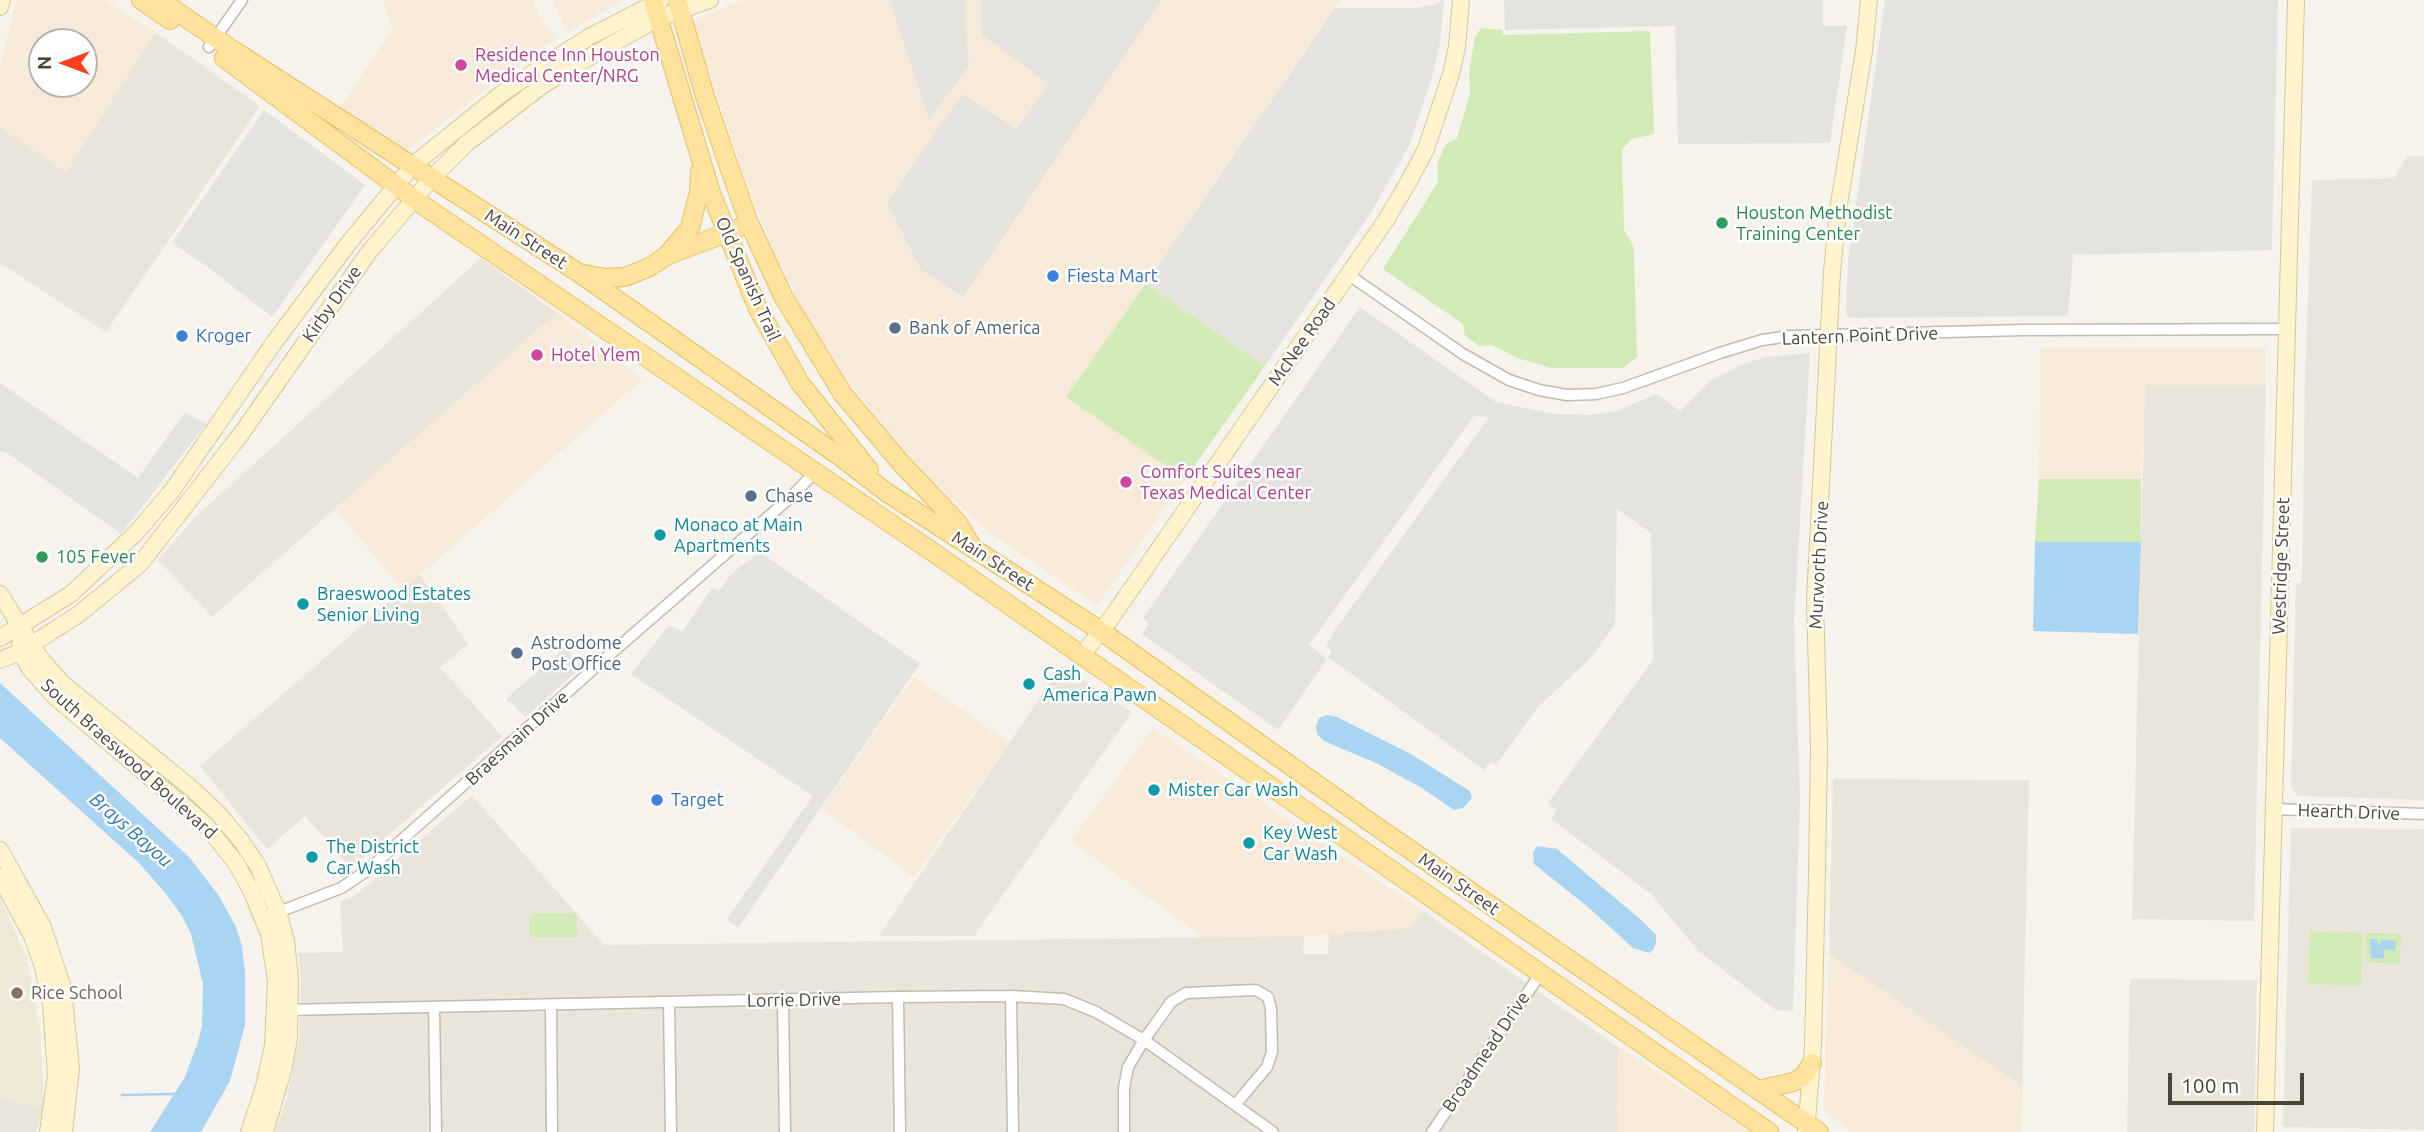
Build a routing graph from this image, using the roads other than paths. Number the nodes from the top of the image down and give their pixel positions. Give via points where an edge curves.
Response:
1 (2, 0) edge
2 (141, 0) edge
3 (160, 0) edge
4 (242, 0) edge
5 (710, 0) edge
6 (1461, 0) edge
7 (1869, 0) edge
8 (2296, 0) edge
9 (656, 5) edge
10 (679, 5) edge
11 (0, 7) edge
12 (212, 43) junction
13 (527, 86) junction
14 (700, 154) junction
15 (413, 165) junction
16 (432, 177) junction
17 (396, 185) junction
18 (414, 199) junction
19 (749, 223) junction
20 (726, 234) junction
21 (666, 256) junction
22 (579, 273) junction
23 (1349, 275) junction
24 (2287, 329) junction
25 (1830, 335) junction
26 (275, 340) junction
27 (296, 355) junction
28 (842, 393) junction
29 (819, 408) junction
30 (829, 449) junction
31 (815, 472) junction
32 (886, 492) junction
33 (972, 548) junction
34 (937, 555) junction
35 (0, 594) edge
36 (19, 626) junction
37 (1101, 631) junction
38 (0, 638) edge
39 (26, 649) junction
40 (1082, 656) junction
41 (2, 660) edge
42 (2273, 809) junction
43 (2424, 814) edge
44 (1367, 820) junction
45 (1351, 842) junction
46 (0, 850) edge
47 (0, 877) edge
48 (1461, 886) junction
49 (1447, 908) junction
50 (270, 915) junction
51 (1557, 952) junction
52 (49, 965) junction
53 (1541, 973) junction
54 (1011, 996) junction
55 (898, 997) junction
56 (783, 1000) junction
57 (669, 1002) junction
58 (551, 1005) junction
59 (434, 1007) junction
60 (283, 1010) junction
61 (1144, 1040) junction
62 (1812, 1063) junction
63 (1758, 1090) junction
64 (1235, 1105) junction
65 (1810, 1129) edge
66 (48, 1132) edge
67 (64, 1132) edge
68 (249, 1132) edge
69 (265, 1132) edge
70 (436, 1132) edge
71 (552, 1132) edge
72 (671, 1132) edge
73 (785, 1132) edge
74 (900, 1132) edge
75 (1013, 1132) edge
76 (1124, 1132) edge
77 (1273, 1132) edge
78 (1432, 1132) edge
79 (1769, 1132) edge
80 (2265, 1132) edge

1 - 11 main road
2 - 12 main road, Main Street
3 - 12 main road, Main Street
4 - 12 street
5 - 10 main road, Kirby Drive
6 - 23 main road, McNee Road via 1451,74 1426,149
7 - 25 main road, Murworth Drive via 1838,210
8 - 24 main road, Westridge Street
9 - 10 main road, Kirby Drive
9 - 13 main road, Kirby Drive via 589,37
9 - 14 main road, Old Spanish Trail
10 - 19 main road, Old Spanish Trail
12 - 15 main road, Main Street
12 - 17 main road, Main Street
13 - 15 main road, Kirby Drive via 459,126
13 - 16 main road, Kirby Drive
14 - 20 main road, Old Spanish Trail
14 - 21 main road via 699,192 691,228
15 - 16 main road, Main Street
15 - 17 main road, Kirby Drive
16 - 18 main road, Kirby Drive
16 - 22 main road, Main Street
17 - 18 main road, Main Street
17 - 26 main road, Kirby Drive
18 - 27 main road, Kirby Drive via 369,252
18 - 31 main road, Main Street
19 - 20 main road
19 - 28 main road, Old Spanish Trail via 783,296
20 - 21 main road
20 - 29 main road, Old Spanish Trail via 758,309 787,363
21 - 22 main road via 625,277
22 - 30 main road, Main Street
23 - 25 street, Lantern Point Drive via 1463,354 1509,380 1567,395 1623,388 1762,340
23 - 37 main road, McNee Road
24 - 25 street, Lantern Point Drive
24 - 42 main road, Westridge Street
25 - 62 main road, Murworth Drive via 1815,600 1819,770
26 - 27 main road
26 - 36 main road, Kirby Drive via 171,492 136,533 71,594
27 - 39 main road, Kirby Drive via 140,564 79,614
28 - 29 main road
28 - 33 main road, Old Spanish Trail via 958,523
29 - 32 main road, Old Spanish Trail
30 - 31 main road
30 - 32 main road, Main Street
31 - 34 main road, Main Street
31 - 50 street, Braesmain Drive via 368,870 341,888
32 - 33 main road, Main Street
32 - 34 main road, Old Spanish Trail
33 - 37 main road, Main Street
34 - 40 main road, Main Street
35 - 36 main road
36 - 38 main road, Kirby Drive
36 - 39 main road
37 - 40 main road, McNee Road
37 - 44 main road, Main Street
39 - 41 main road, Kirby Drive
39 - 50 main road, South Braeswood Boulevard via 44,685 67,708 205,824
40 - 45 main road, Main Street
42 - 43 street, Hearth Drive
42 - 80 main road, Westridge Street
44 - 45 main road
44 - 48 main road, Main Street
45 - 49 main road, Main Street
46 - 52 main road via 43,927
47 - 52 main road
48 - 49 main road
48 - 51 main road, Main Street
49 - 53 main road, Main Street
50 - 60 main road, South Braeswood Boulevard
51 - 53 main road
51 - 63 main road, Main Street
52 - 66 main road via 56,1075
52 - 67 main road via 63,988 69,1042
53 - 78 street, Broadmead Drive
53 - 79 main road, Main Street
54 - 55 street, Lorrie Drive
54 - 61 street, Lorrie Drive via 1080,1004
54 - 75 street
55 - 56 street, Lorrie Drive
55 - 74 street
56 - 57 street, Lorrie Drive
56 - 73 street
57 - 58 street, Lorrie Drive
57 - 72 street
58 - 59 street, Lorrie Drive
58 - 71 street
59 - 60 street, Lorrie Drive
59 - 70 street
60 - 68 main road, South Braeswood Boulevard
60 - 69 main road, South Braeswood Boulevard via 284,1067
61 - 64 street, Lorrie Drive
61 - 64 street via 1171,1002 1185,993 1256,990 1268,998 1272,1052 1267,1067
61 - 76 street via 1128,1067
62 - 63 main road via 1803,1077
62 - 65 main road, Murworth Drive
63 - 65 main road, Main Street
64 - 77 street, Lorrie Drive

